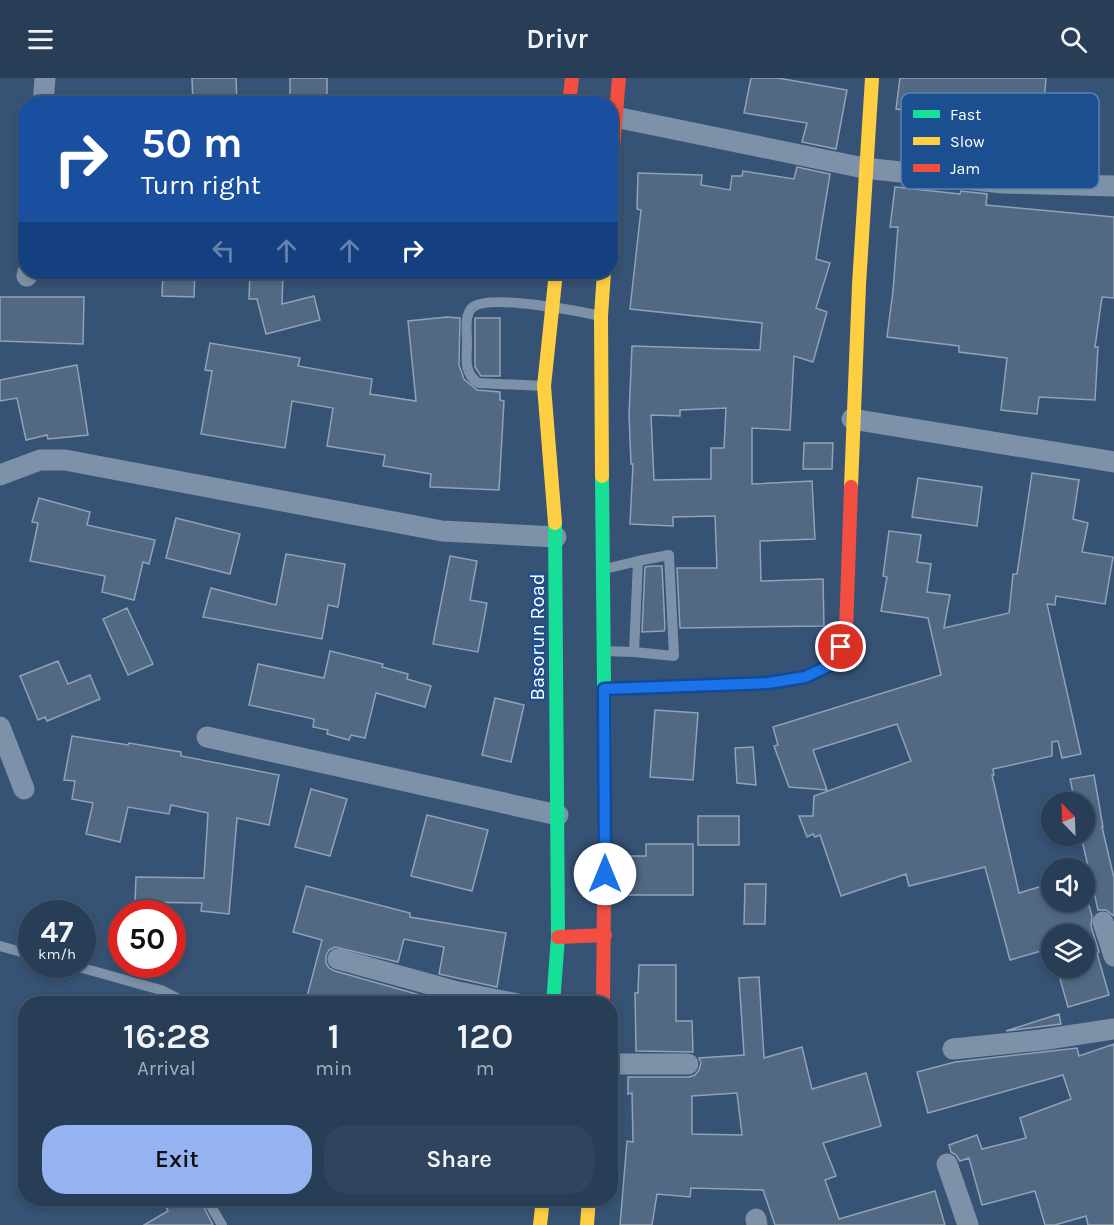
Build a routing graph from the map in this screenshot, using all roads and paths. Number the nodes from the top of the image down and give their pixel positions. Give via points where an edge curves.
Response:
1 (45, 78) edge
2 (572, 78) edge
3 (619, 78) edge
4 (872, 78) edge
5 (44, 96) edge
6 (570, 96) edge
7 (617, 96) edge
8 (618, 118) edge
9 (864, 168) junction
10 (901, 172) edge
11 (1099, 186) edge
12 (1114, 186) edge
13 (555, 279) edge
14 (604, 279) edge
15 (552, 306) junction
16 (601, 316) junction
17 (544, 386) junction
18 (852, 419) junction
19 (1114, 462) edge
20 (0, 475) edge
21 (556, 537) junction
22 (638, 561) junction
23 (603, 570) junction
24 (604, 651) junction
25 (634, 652) junction
26 (604, 689) junction
27 (0, 727) edge
28 (207, 736) dead end
29 (24, 789) dead end
30 (558, 815) junction
31 (1103, 922) dead end
32 (605, 935) junction
33 (558, 937) junction
34 (0, 946) edge
35 (18, 951) edge
36 (1114, 956) edge
37 (338, 959) dead end
38 (96, 972) edge
39 (173, 996) edge
40 (478, 996) edge
41 (554, 996) edge
42 (603, 996) edge
43 (1114, 1029) edge
44 (953, 1049) dead end
45 (618, 1064) edge
46 (688, 1064) dead end
47 (947, 1164) dead end
48 (211, 1206) edge
49 (542, 1206) edge
50 (589, 1206) edge
51 (222, 1225) edge
52 (540, 1225) edge
53 (587, 1225) edge
54 (968, 1225) edge

1 - 5 street
2 - 6 main road
3 - 7 main road
4 - 9 main road
8 - 9 street
9 - 10 street
9 - 18 main road
11 - 12 street
13 - 15 main road, Basorun Road
14 - 16 main road
15 - 16 lane
15 - 17 main road, Basorun Road
15 - 17 lane via 482,302 467,316 467,369 471,378 478,384
16 - 23 main road
17 - 21 main road, Basorun Road
18 - 19 street
18 - 26 main road via 846,631 835,663 805,677 768,683
20 - 21 street via 40,460 65,460 442,531
21 - 30 main road, Basorun Road
22 - 23 lane
22 - 25 lane
22 - 25 lane via 669,555 674,656
23 - 24 main road
24 - 25 lane
24 - 26 main road
26 - 32 main road
27 - 29 street
28 - 30 street
30 - 33 main road, Basorun Road
31 - 36 street
32 - 33 main road
32 - 42 main road
33 - 41 main road, Basorun Road
34 - 35 lane
37 - 40 street
38 - 39 lane
43 - 44 street
45 - 46 street
47 - 54 street
48 - 51 lane
49 - 52 main road
50 - 53 main road

